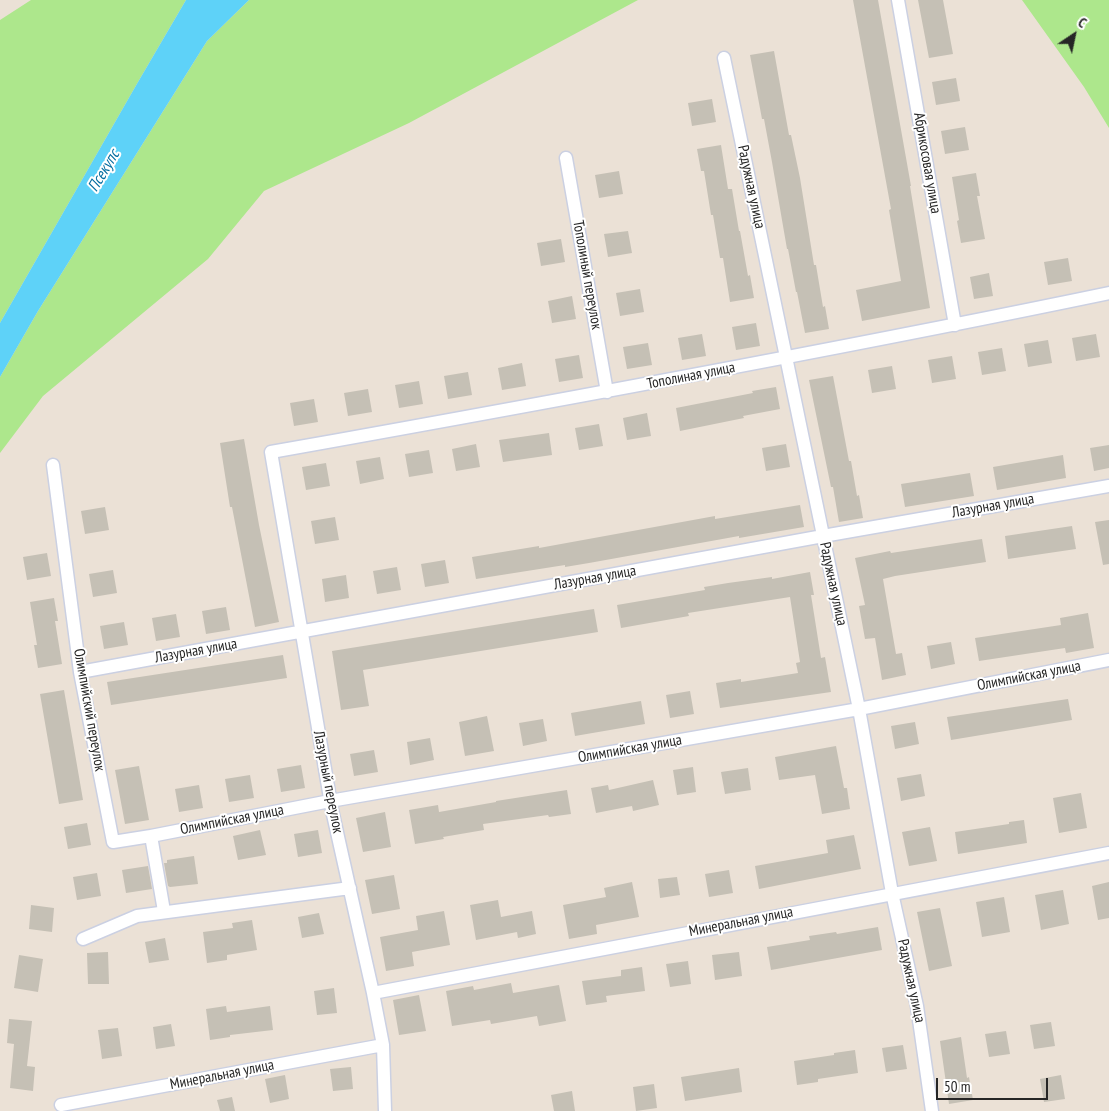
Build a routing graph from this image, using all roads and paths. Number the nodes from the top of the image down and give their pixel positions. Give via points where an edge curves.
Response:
1 (898, 0) edge
2 (724, 58) dead end
3 (566, 158) dead end
4 (1109, 293) edge
5 (955, 325) junction
6 (786, 358) junction
7 (607, 392) junction
8 (271, 452) joint
9 (53, 465) dead end
10 (1109, 486) edge
11 (823, 536) junction
12 (301, 632) junction
13 (1109, 660) edge
14 (80, 672) junction
15 (859, 709) junction
16 (330, 801) junction
17 (152, 836) junction
18 (1109, 853) edge
19 (350, 888) junction
20 (892, 893) junction
21 (164, 911) junction
22 (84, 939) dead end
23 (373, 993) junction
24 (382, 1045) junction
25 (60, 1105) dead end
26 (385, 1111) edge
27 (932, 1111) edge

1 - 5 street, Абрикосовая улица
2 - 6 street, Радужная улица
3 - 7 street, Тополиный переулок
4 - 5 street, Тополиная улица
5 - 6 street, Тополиная улица
6 - 7 street, Тополиная улица
6 - 11 street, Радужная улица
7 - 8 street, Тополиная улица
8 - 12 street, Лазурный переулок
9 - 14 street, Олимпийский переулок
10 - 11 street, Лазурная улица
11 - 12 street, Лазурная улица
11 - 15 street, Радужная улица
12 - 14 street, Лазурная улица
12 - 16 street, Лазурный переулок
13 - 15 street, Олимпийская улица
14 - 17 street, Олимпийский переулок via 113,842
15 - 16 street, Олимпийская улица
15 - 20 street, Радужная улица
16 - 17 street, Олимпийская улица
16 - 19 street, Лазурный переулок
17 - 21 street
18 - 20 street, Минеральная улица
19 - 21 street
19 - 23 street, Лазурный переулок
20 - 23 street, Минеральная улица
20 - 27 street, Радужная улица via 917,1006
21 - 22 street via 137,916
23 - 24 street, Лазурный переулок
24 - 25 street, Минеральная улица
24 - 26 street, Лазурный переулок

